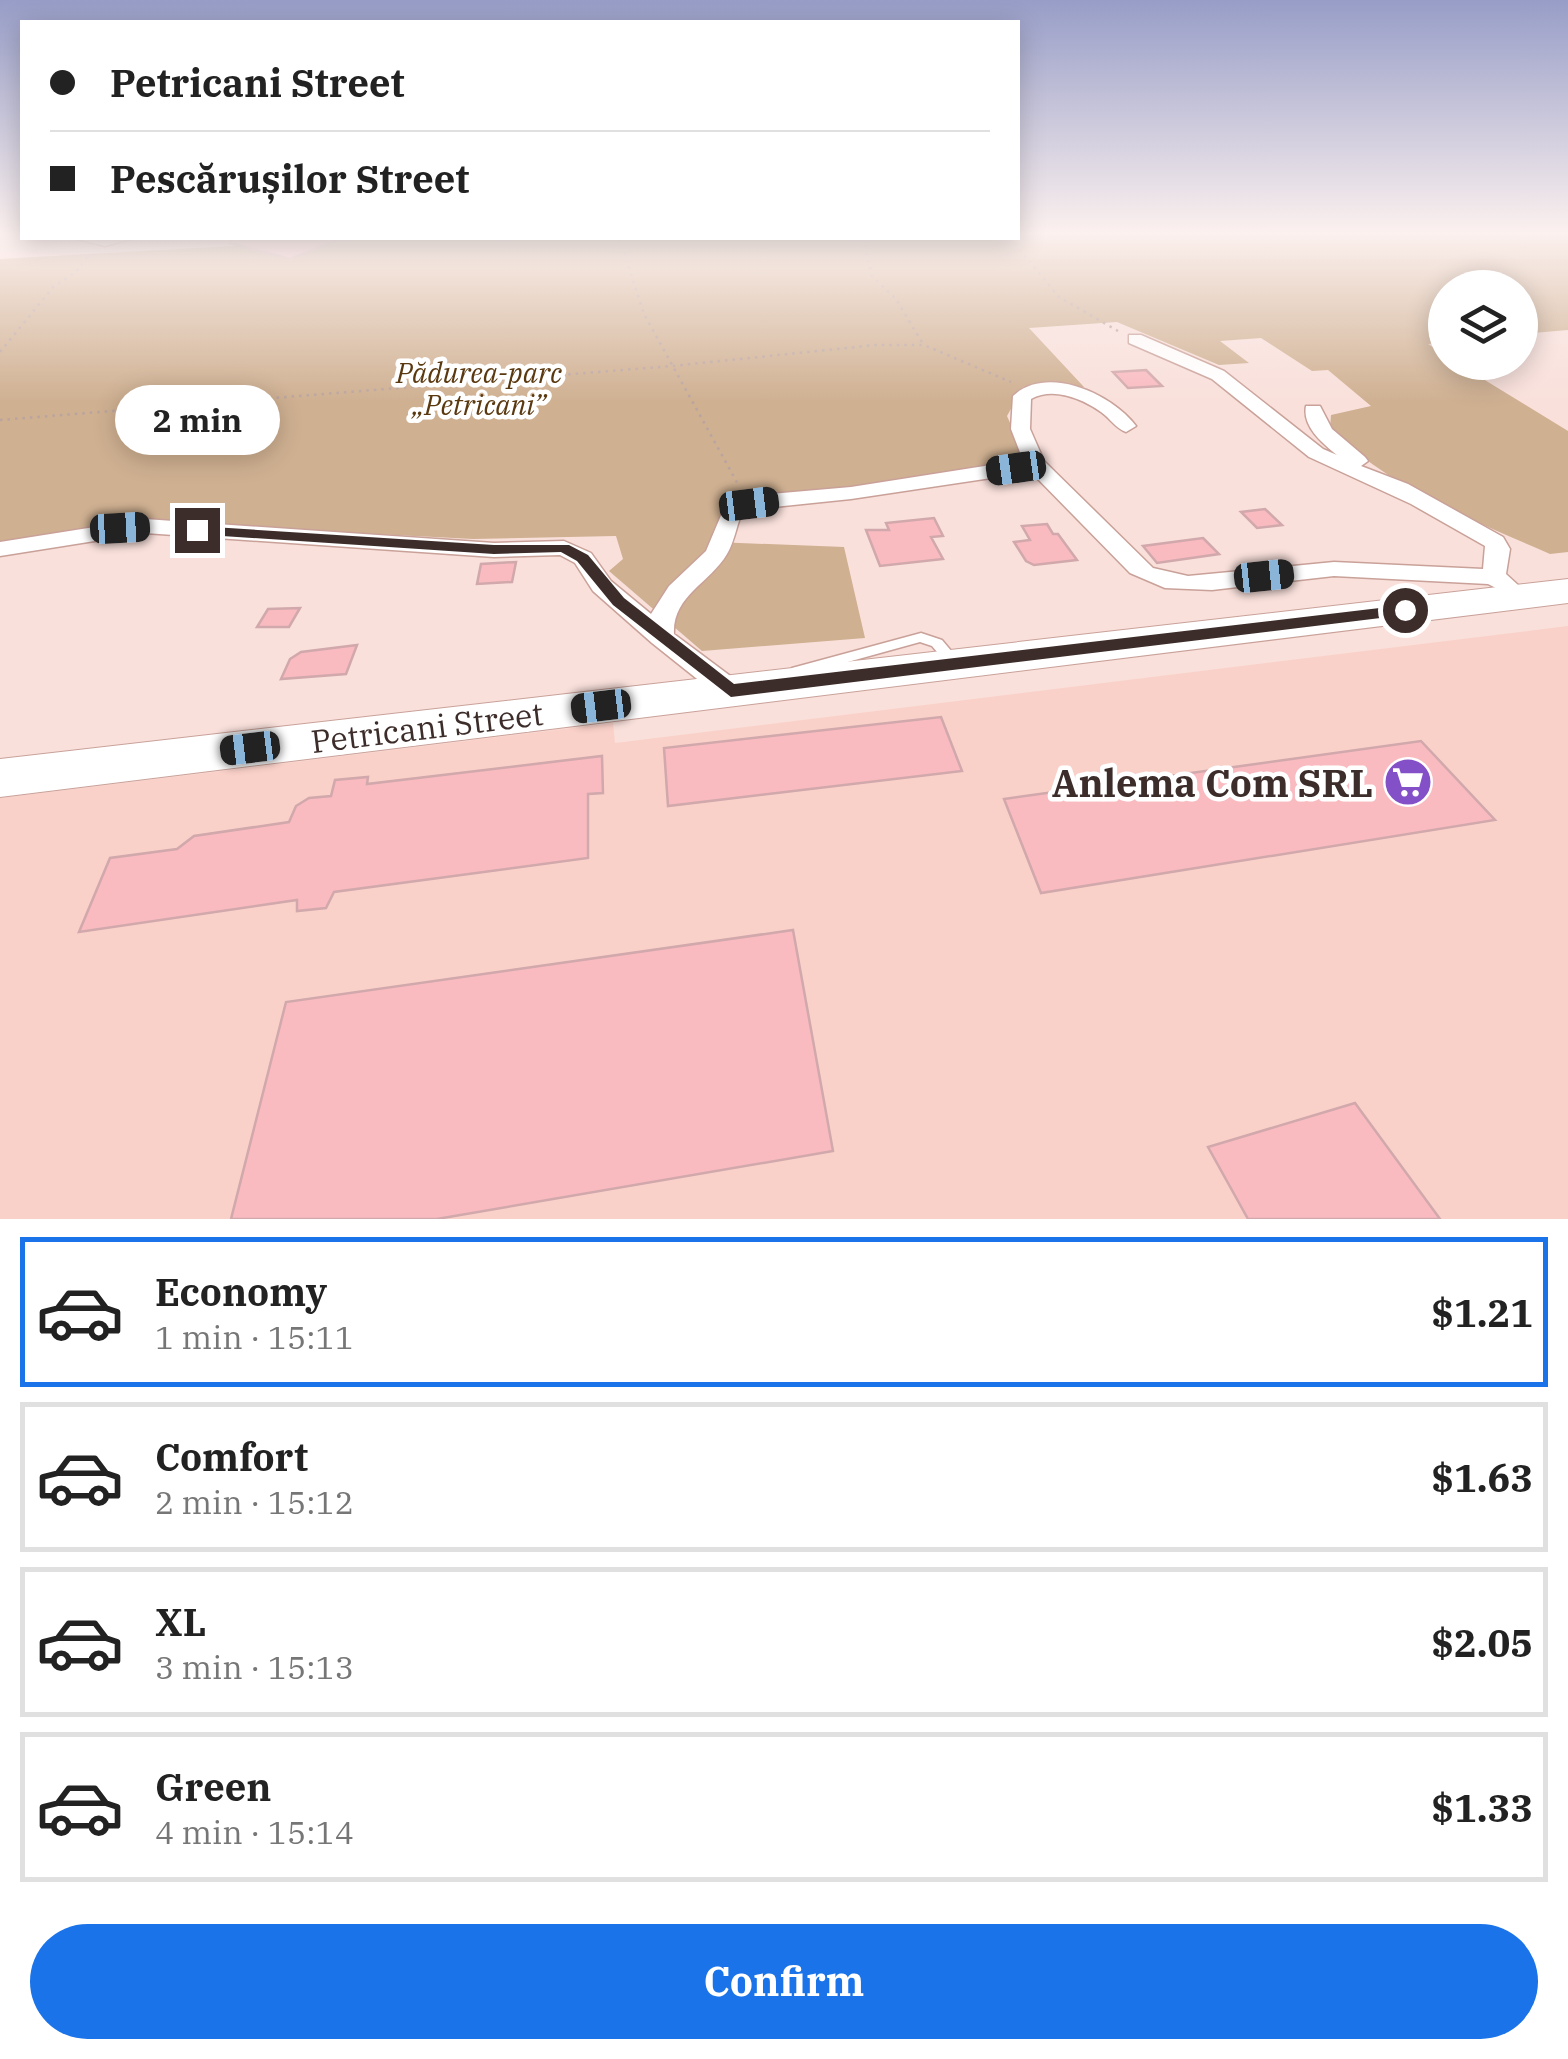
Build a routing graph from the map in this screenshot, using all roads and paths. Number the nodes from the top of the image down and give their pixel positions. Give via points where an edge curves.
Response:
1 (52, 289) edge
2 (636, 289) edge
3 (885, 289) edge
4 (1053, 289) edge
5 (1135, 339) joint
6 (924, 345) junction
7 (0, 352) edge
8 (672, 366) junction
9 (1029, 390) junction
10 (1313, 410) dead end
11 (0, 420) edge
12 (1126, 426) dead end
13 (1033, 465) junction
14 (1413, 498) junction
15 (749, 504) junction
16 (0, 549) edge
17 (1509, 587) junction
18 (1568, 591) edge
19 (661, 638) junction
20 (750, 688) junction
21 (0, 778) edge

1 - 7 path
2 - 8 path
3 - 6 path
4 - 5 path via 1098,323
5 - 14 street via 1218,374 1316,453
6 - 8 path
6 - 9 path
8 - 11 path
8 - 15 path
9 - 12 street via 1067,391 1107,408
9 - 13 street via 1018,416
10 - 14 street via 1330,440
13 - 15 street
13 - 17 street via 1143,572 1165,580 1194,583 1334,568
14 - 17 street via 1496,542
15 - 19 street via 733,511 715,554 665,606
16 - 19 street via 145,526 494,550 564,548 583,558 602,586
17 - 18 main road, Petricani Street
17 - 20 main road, Petricani Street
19 - 20 street
20 - 21 main road, Petricani Street

